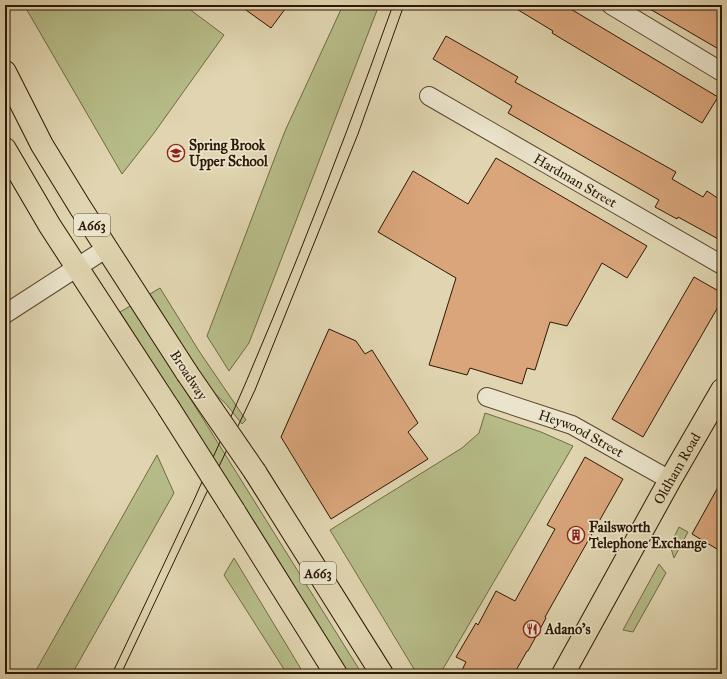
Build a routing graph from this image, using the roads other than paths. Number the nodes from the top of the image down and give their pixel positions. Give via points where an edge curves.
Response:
1 (611, 5) edge
2 (5, 72) edge
3 (722, 72) edge
4 (429, 96) dead end
5 (5, 149) edge
6 (107, 248) junction
7 (722, 265) edge
8 (77, 266) junction
9 (5, 314) edge
10 (721, 392) edge
11 (487, 397) dead end
12 (670, 480) junction
13 (336, 674) edge
14 (382, 674) edge
15 (563, 674) edge

1 - 3 street
2 - 6 highway, Broadway / A663 via 42,146
4 - 7 street, Hardman Street
5 - 8 highway, A663 via 50,226
6 - 8 street
6 - 14 highway, Broadway / A663, bridge via 187,373 255,472
8 - 9 street
8 - 13 highway, A663, bridge
10 - 12 highway, Oldham Road
11 - 12 street, Heywood Street via 572,425
12 - 15 highway, Oldham Road

